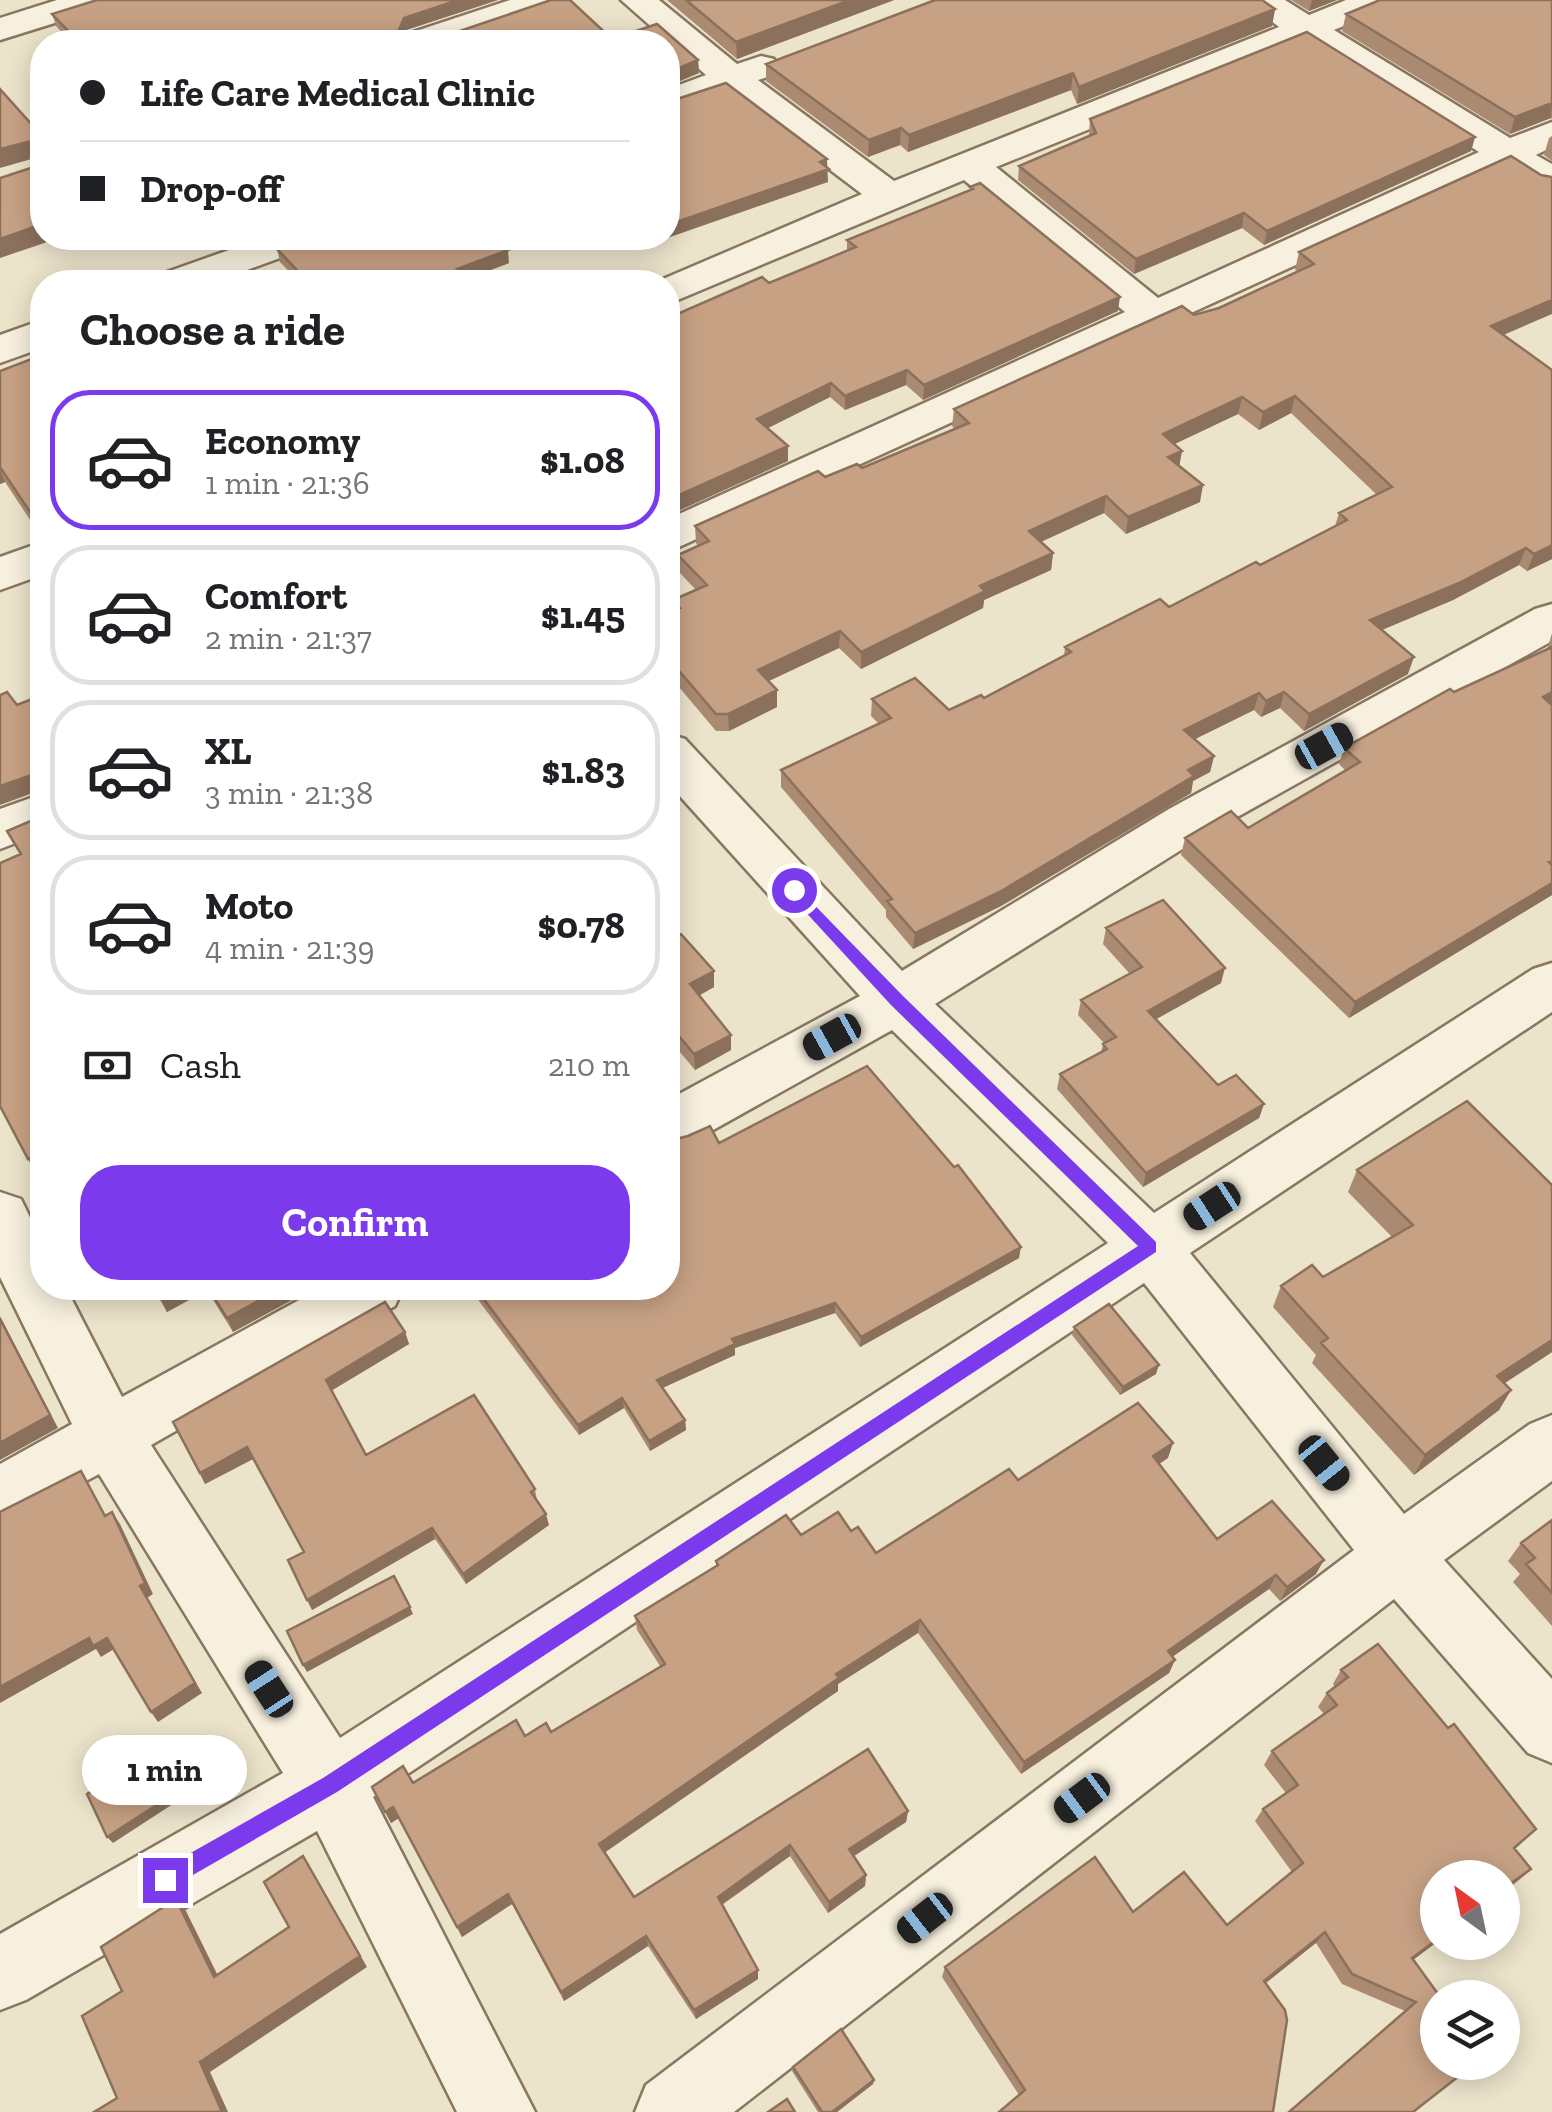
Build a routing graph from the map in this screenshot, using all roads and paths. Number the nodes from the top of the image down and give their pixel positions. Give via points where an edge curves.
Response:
1 (94, 0) edge
2 (545, 0) edge
3 (638, 0) edge
4 (1261, 0) edge
5 (1377, 0) edge
6 (12, 27) edge
7 (1305, 28) junction
8 (456, 30) edge
9 (674, 30) edge
10 (680, 35) edge
11 (788, 56) edge
12 (732, 78) junction
13 (680, 98) edge
14 (1552, 133) edge
15 (1507, 153) junction
16 (970, 165) junction
17 (1552, 181) edge
18 (890, 196) junction
19 (200, 250) edge
20 (274, 250) edge
21 (218, 270) edge
22 (232, 270) edge
23 (680, 287) edge
24 (1154, 315) junction
25 (30, 339) edge
26 (0, 350) edge
27 (680, 532) edge
28 (30, 562) edge
29 (0, 575) edge
30 (1552, 620) edge
31 (680, 765) edge
32 (30, 818) edge
33 (0, 830) edge
34 (1552, 984) edge
35 (897, 1001) junction
36 (680, 1120) edge
37 (0, 1217) edge
38 (1150, 1247) junction
39 (30, 1277) edge
40 (41, 1300) edge
41 (352, 1300) edge
42 (108, 1434) junction
43 (1552, 1444) edge
44 (0, 1497) edge
45 (1398, 1556) junction
46 (1552, 1729) edge
47 (330, 1785) junction
48 (0, 1974) edge
49 (497, 2112) edge
50 (673, 2112) edge

1 - 6 street
2 - 8 street
3 - 9 street
4 - 7 street
5 - 7 street
7 - 15 street
7 - 16 street
10 - 12 street
11 - 12 street
12 - 13 street
12 - 18 street
14 - 15 street
15 - 17 street
15 - 24 street
16 - 18 street
16 - 24 street
18 - 23 street
19 - 21 street
20 - 22 street
24 - 27 street
25 - 26 street
28 - 29 street
30 - 35 street via 1188,822
31 - 35 street
32 - 33 street
34 - 38 street
35 - 36 street
35 - 38 street
37 - 39 street
38 - 45 street
38 - 47 street
40 - 42 street
41 - 42 street
42 - 44 street
42 - 47 street
43 - 45 street
45 - 46 street
45 - 50 street
47 - 48 street
47 - 49 street

